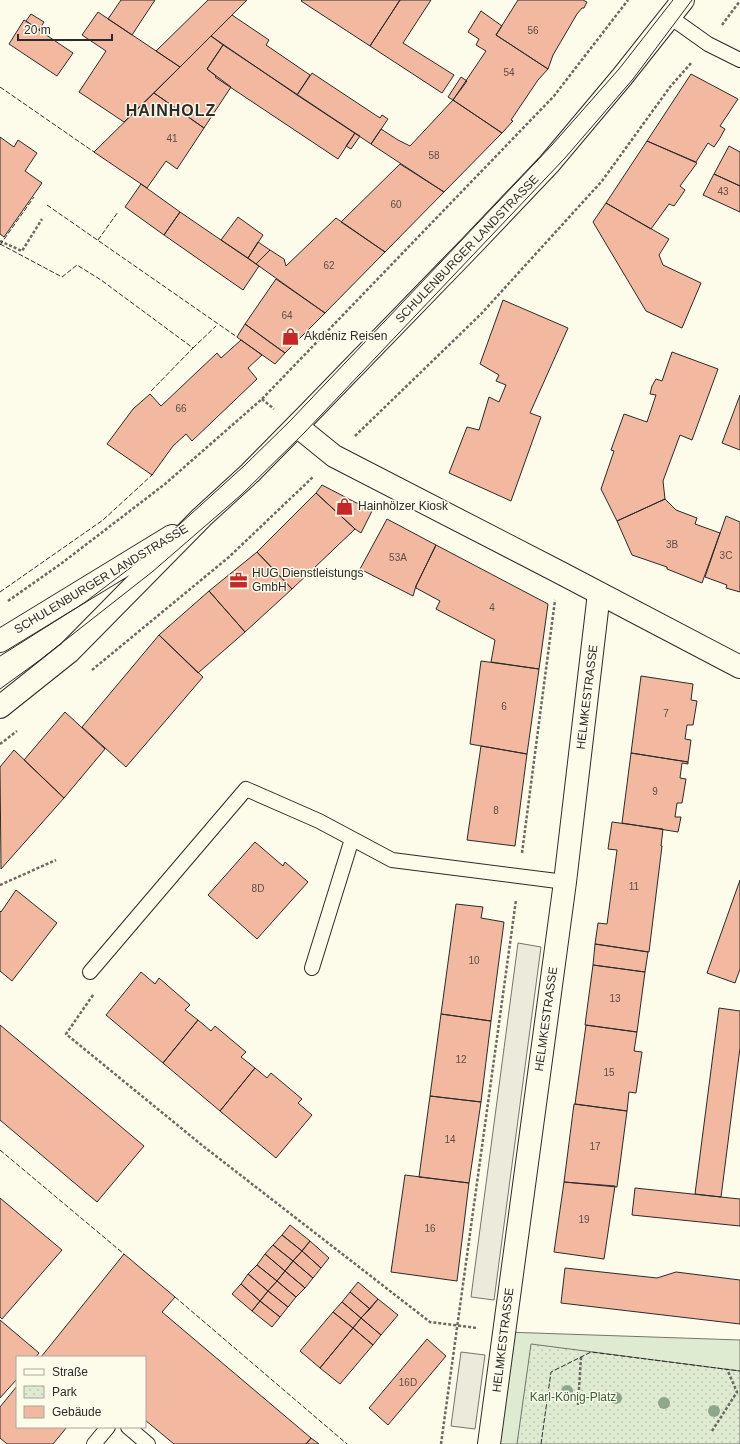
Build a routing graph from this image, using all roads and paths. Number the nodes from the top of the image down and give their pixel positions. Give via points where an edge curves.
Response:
1 (628, 0) edge
2 (740, 1) edge
3 (676, 8) edge
4 (708, 44) junction
5 (740, 60) edge
6 (42, 219) dead end
7 (0, 241) edge
8 (297, 426) junction
9 (334, 456) junction
10 (202, 517) junction
11 (559, 572) junction
12 (599, 593) junction
13 (6, 603) dead end
14 (0, 641) edge
15 (740, 667) edge
16 (90, 672) dead end
17 (0, 707) edge
18 (18, 730) dead end
19 (0, 744) edge
20 (352, 839) junction
21 (56, 860) dead end
22 (519, 876) junction
23 (565, 882) junction
24 (0, 885) edge
25 (312, 968) dead end
26 (90, 972) joint
27 (457, 1325) junction
28 (504, 1332) junction
29 (581, 1357) dead end
30 (727, 1369) dead end
31 (738, 1393) edge
32 (578, 1405) dead end
33 (107, 1428) edge
34 (129, 1428) edge
35 (712, 1431) dead end
36 (94, 1444) edge
37 (148, 1444) edge
38 (441, 1444) edge
39 (489, 1444) edge

1 - 13 path via 554,96 262,399 165,484
2 - 4 path
3 - 4 lane
3 - 8 street, SCHULENBURGER LANDSTRASSE via 549,164
4 - 5 lane
4 - 9 path via 670,87 602,181 481,314
6 - 7 path via 22,251
8 - 9 street
8 - 10 street, SCHULENBURGER LANDSTRASSE
9 - 11 street
9 - 16 path via 229,557
10 - 14 street, SCHULENBURGER LANDSTRASSE
10 - 17 street, SCHULENBURGER LANDSTRASSE via 69,652
11 - 12 street
11 - 22 path
12 - 15 street
12 - 23 street, HELMKESTRASSE
18 - 19 path
20 - 22 lane via 392,860
20 - 25 lane
20 - 26 lane via 319,821 246,789
21 - 24 path
22 - 23 lane
22 - 27 path
23 - 28 street, HELMKESTRASSE
26 - 27 path via 96,990 66,1034 203,1146 430,1322
27 - 28 path
27 - 38 path
28 - 39 street, HELMKESTRASSE
29 - 32 path
30 - 31 path
31 - 35 path
33 - 36 lane
34 - 37 lane

